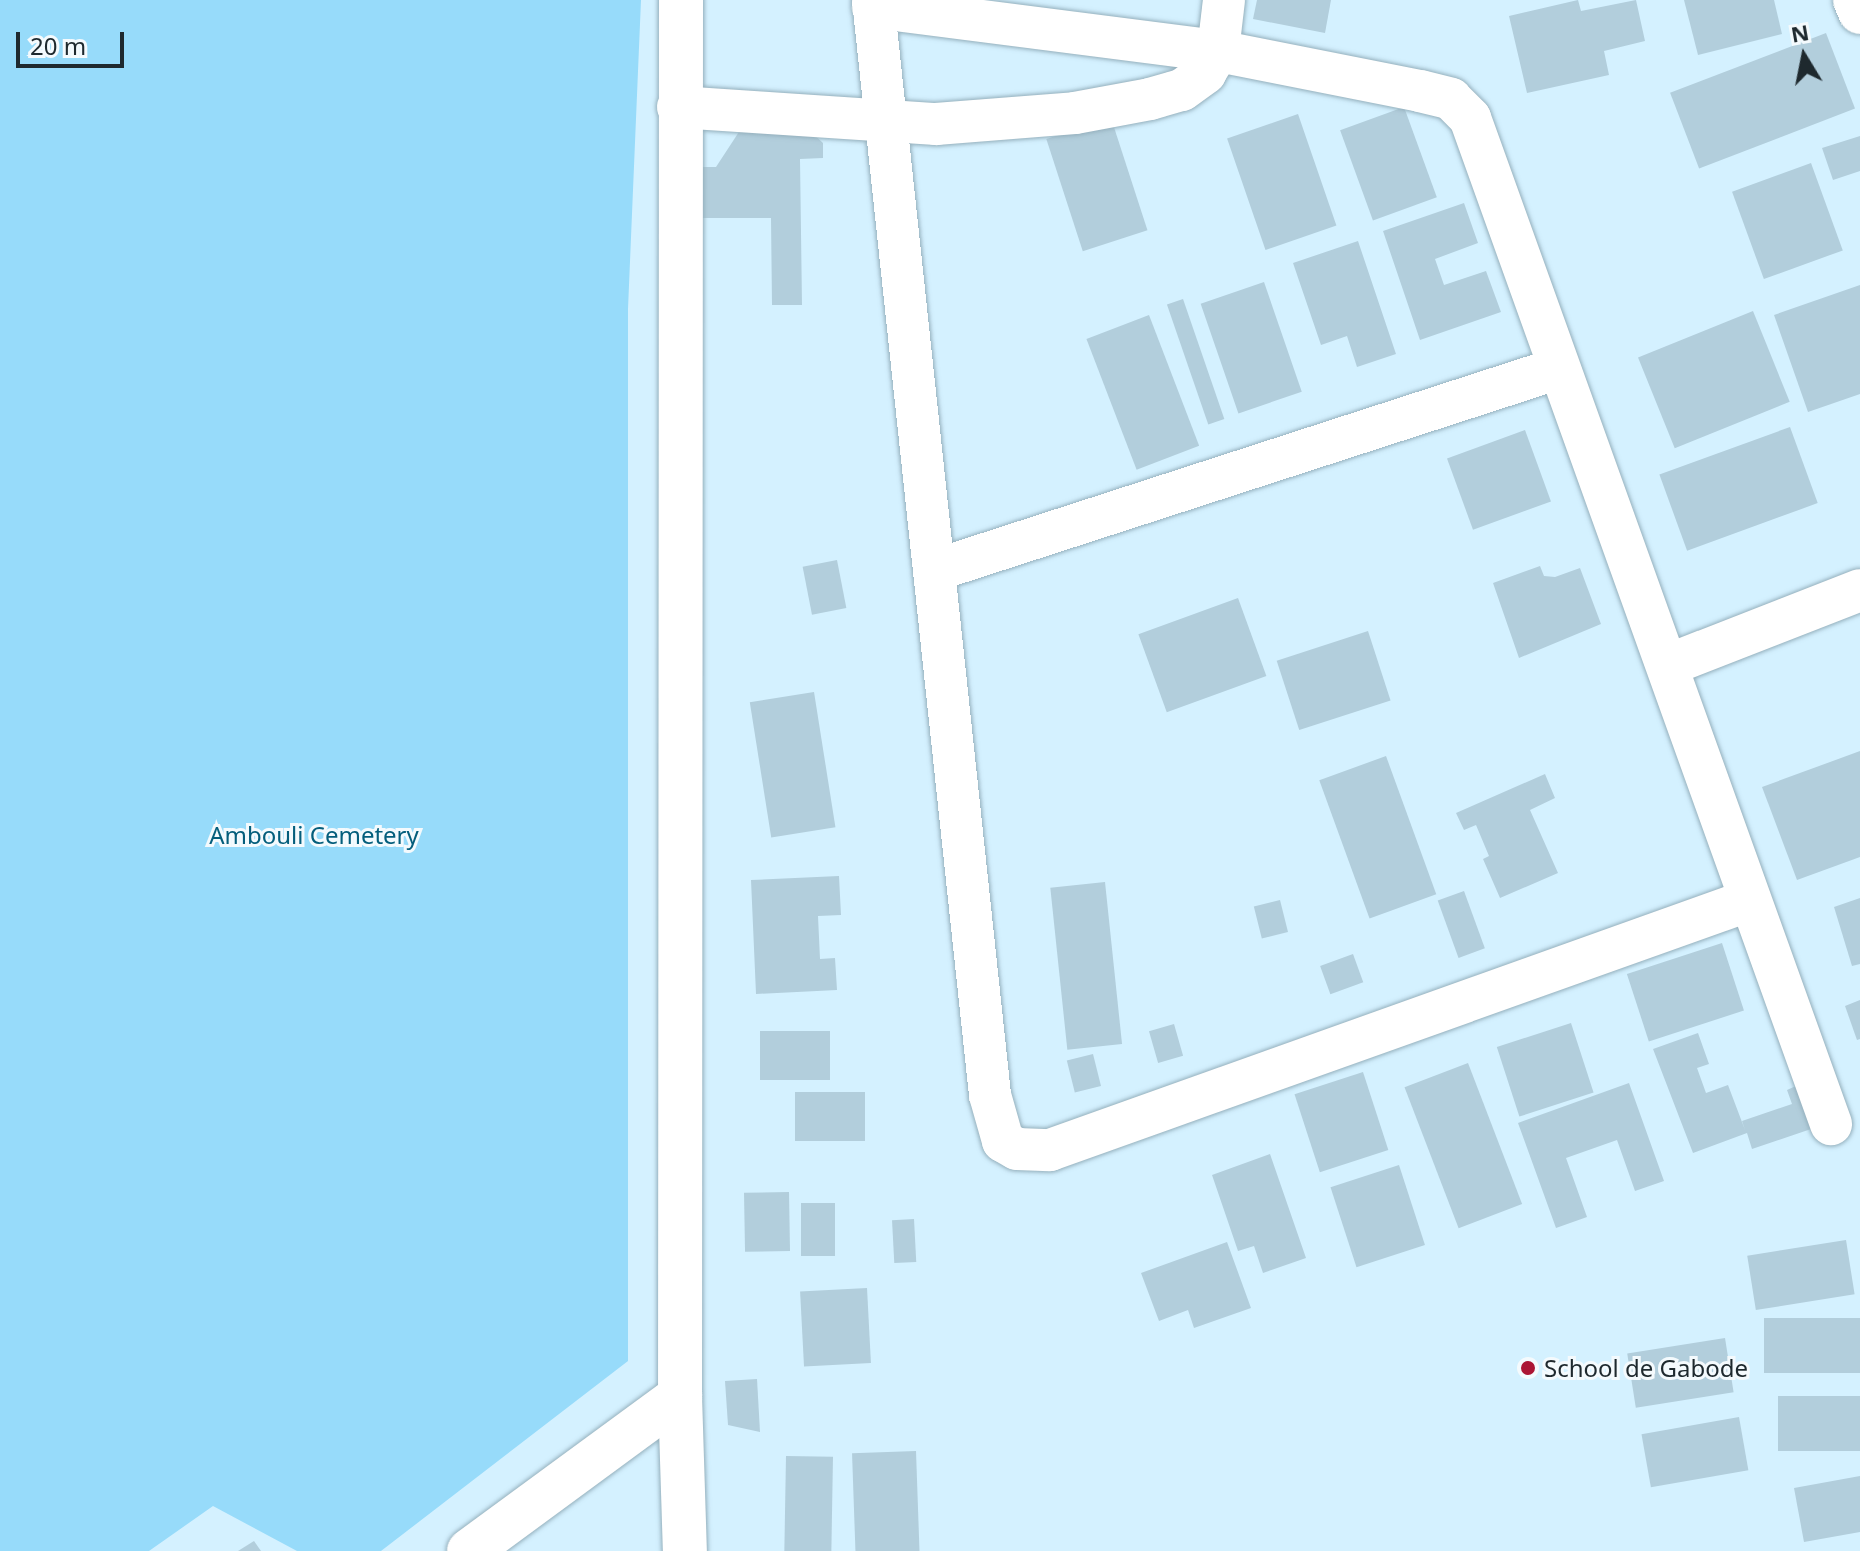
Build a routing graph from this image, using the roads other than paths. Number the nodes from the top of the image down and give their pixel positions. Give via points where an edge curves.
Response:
1 (681, 0) edge
2 (1224, 0) edge
3 (1855, 0) edge
4 (873, 3) edge
5 (1860, 12) edge
6 (1218, 51) junction
7 (678, 107) junction
8 (884, 123) junction
9 (1556, 369) junction
10 (936, 570) junction
11 (1860, 590) edge
12 (1668, 665) junction
13 (1750, 900) junction
14 (1831, 1124) dead end
15 (680, 1396) junction
16 (469, 1551) edge
17 (685, 1551) edge

1 - 7 street
2 - 6 street
3 - 5 street
4 - 6 street
4 - 8 street
6 - 8 street via 1205,73 1182,90 1150,99 1030,118
6 - 9 street via 1451,99 1470,118
7 - 8 street
7 - 15 street
8 - 10 street
9 - 10 street
9 - 12 street
10 - 13 street via 990,1095 995,1127 1003,1141 1017,1149 1050,1150
11 - 12 street
12 - 13 street
13 - 14 street
15 - 16 street
15 - 17 street

